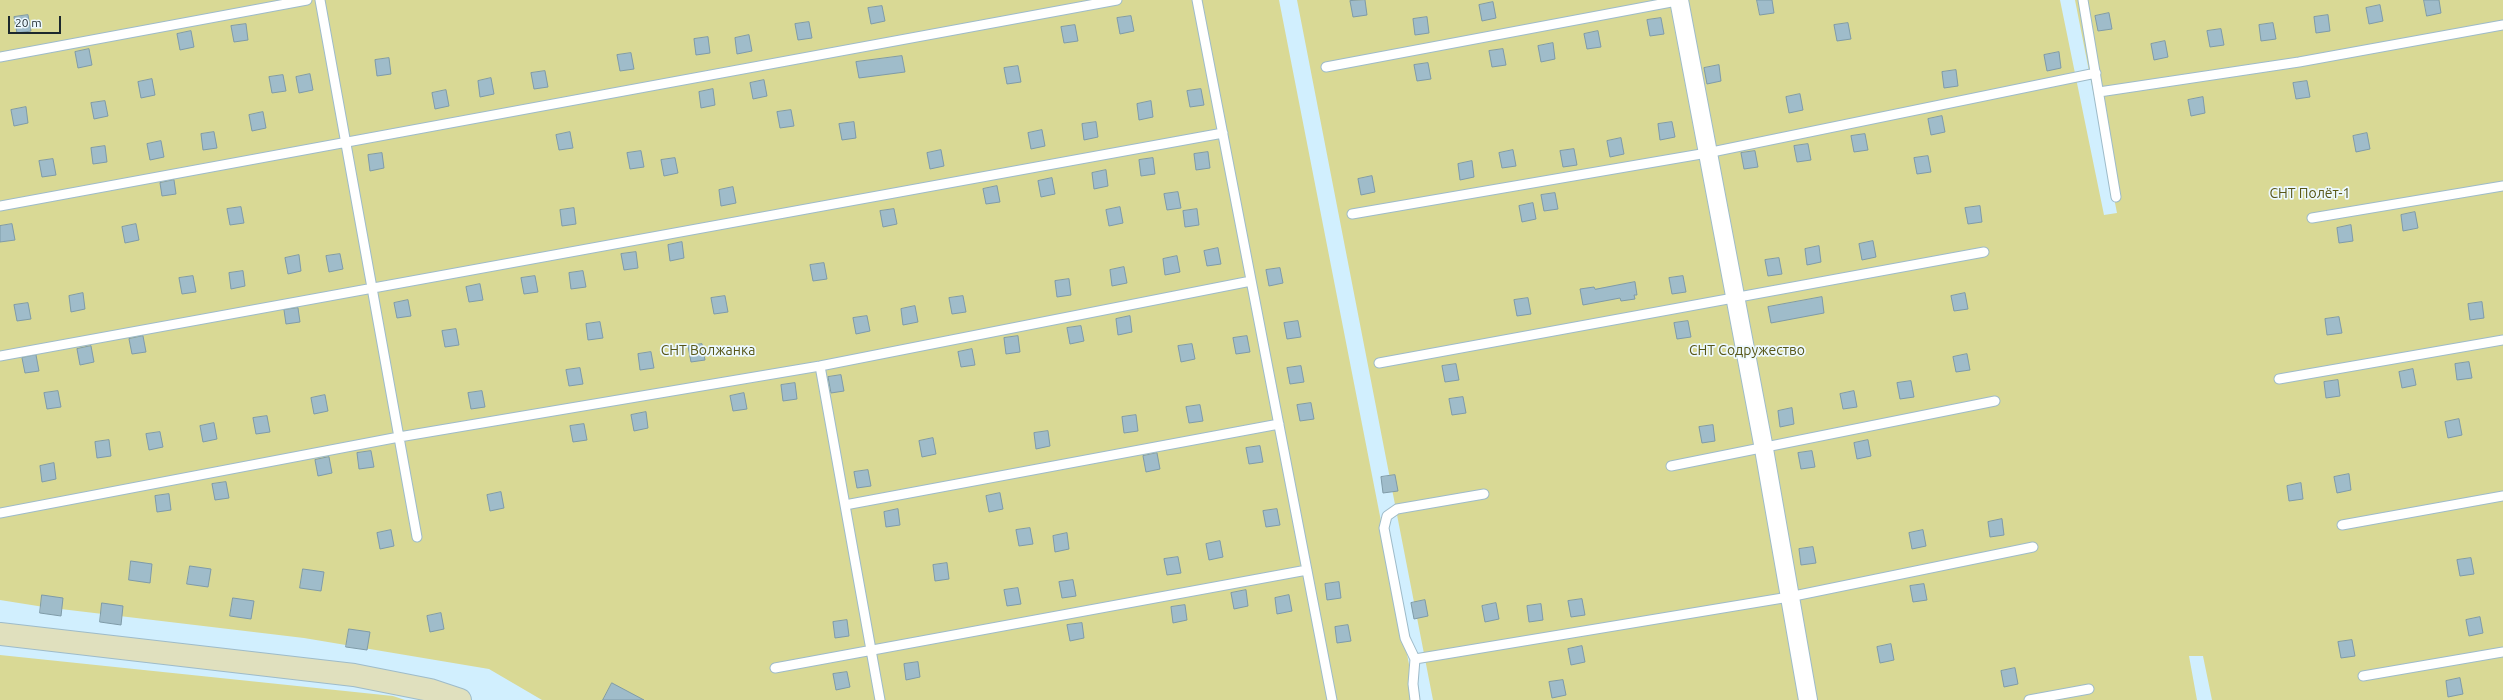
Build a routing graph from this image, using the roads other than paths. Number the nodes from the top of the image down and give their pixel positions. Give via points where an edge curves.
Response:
1 (307, 0) edge
2 (320, 0) edge
3 (1117, 0) edge
4 (1197, 0) edge
5 (1680, 0) edge
6 (2083, 0) edge
7 (2503, 25) edge
8 (0, 57) edge
9 (1326, 67) dead end
10 (2096, 73) junction
11 (2099, 92) junction
12 (1223, 133) junction
13 (346, 142) junction
14 (1707, 153) junction
15 (2503, 186) edge
16 (2116, 197) dead end
17 (0, 206) edge
18 (1352, 214) dead end
19 (2312, 218) dead end
20 (1984, 252) dead end
21 (1251, 281) junction
22 (372, 289) junction
23 (1734, 298) junction
24 (2503, 340) edge
25 (0, 356) edge
26 (1379, 363) dead end
27 (820, 366) junction
28 (2279, 379) dead end
29 (1995, 400) dead end
30 (1279, 424) junction
31 (399, 437) junction
32 (1764, 449) junction
33 (1671, 466) dead end
34 (1484, 494) dead end
35 (2503, 496) edge
36 (845, 505) junction
37 (0, 513) edge
38 (2342, 525) dead end
39 (417, 537) dead end
40 (2033, 547) dead end
41 (1307, 570) junction
42 (1789, 597) junction
43 (0, 634) edge
44 (872, 652) junction
45 (2503, 652) edge
46 (1415, 659) junction
47 (774, 668) dead end
48 (2363, 676) dead end
49 (2089, 689) dead end
50 (460, 700) edge
51 (880, 700) edge
52 (1332, 700) edge
53 (1415, 700) edge
54 (1808, 700) edge
55 (2029, 700) edge

1 - 8 lane
2 - 13 lane
3 - 13 lane
4 - 12 lane
5 - 9 lane
5 - 14 street
6 - 10 lane
7 - 11 lane via 2300,62
10 - 11 lane
10 - 14 lane
11 - 16 lane
12 - 21 lane
12 - 22 lane
13 - 17 lane
13 - 22 lane
14 - 18 lane
14 - 23 street
15 - 19 lane
20 - 23 lane
21 - 27 lane
21 - 30 lane
22 - 25 lane
22 - 31 lane
23 - 26 lane
23 - 32 street
24 - 28 lane
27 - 31 lane
27 - 36 lane
29 - 32 lane
30 - 36 lane
30 - 41 lane
31 - 37 lane
31 - 39 lane
32 - 33 lane
32 - 42 street
34 - 46 lane via 1397,510 1386,516 1384,528 1405,638
35 - 38 lane
36 - 44 lane
40 - 42 lane
41 - 44 lane
41 - 52 lane
42 - 46 lane
42 - 54 street
43 - 50 street via 354,675 430,690
44 - 47 lane
44 - 51 lane
45 - 48 lane
46 - 53 lane
49 - 55 lane

